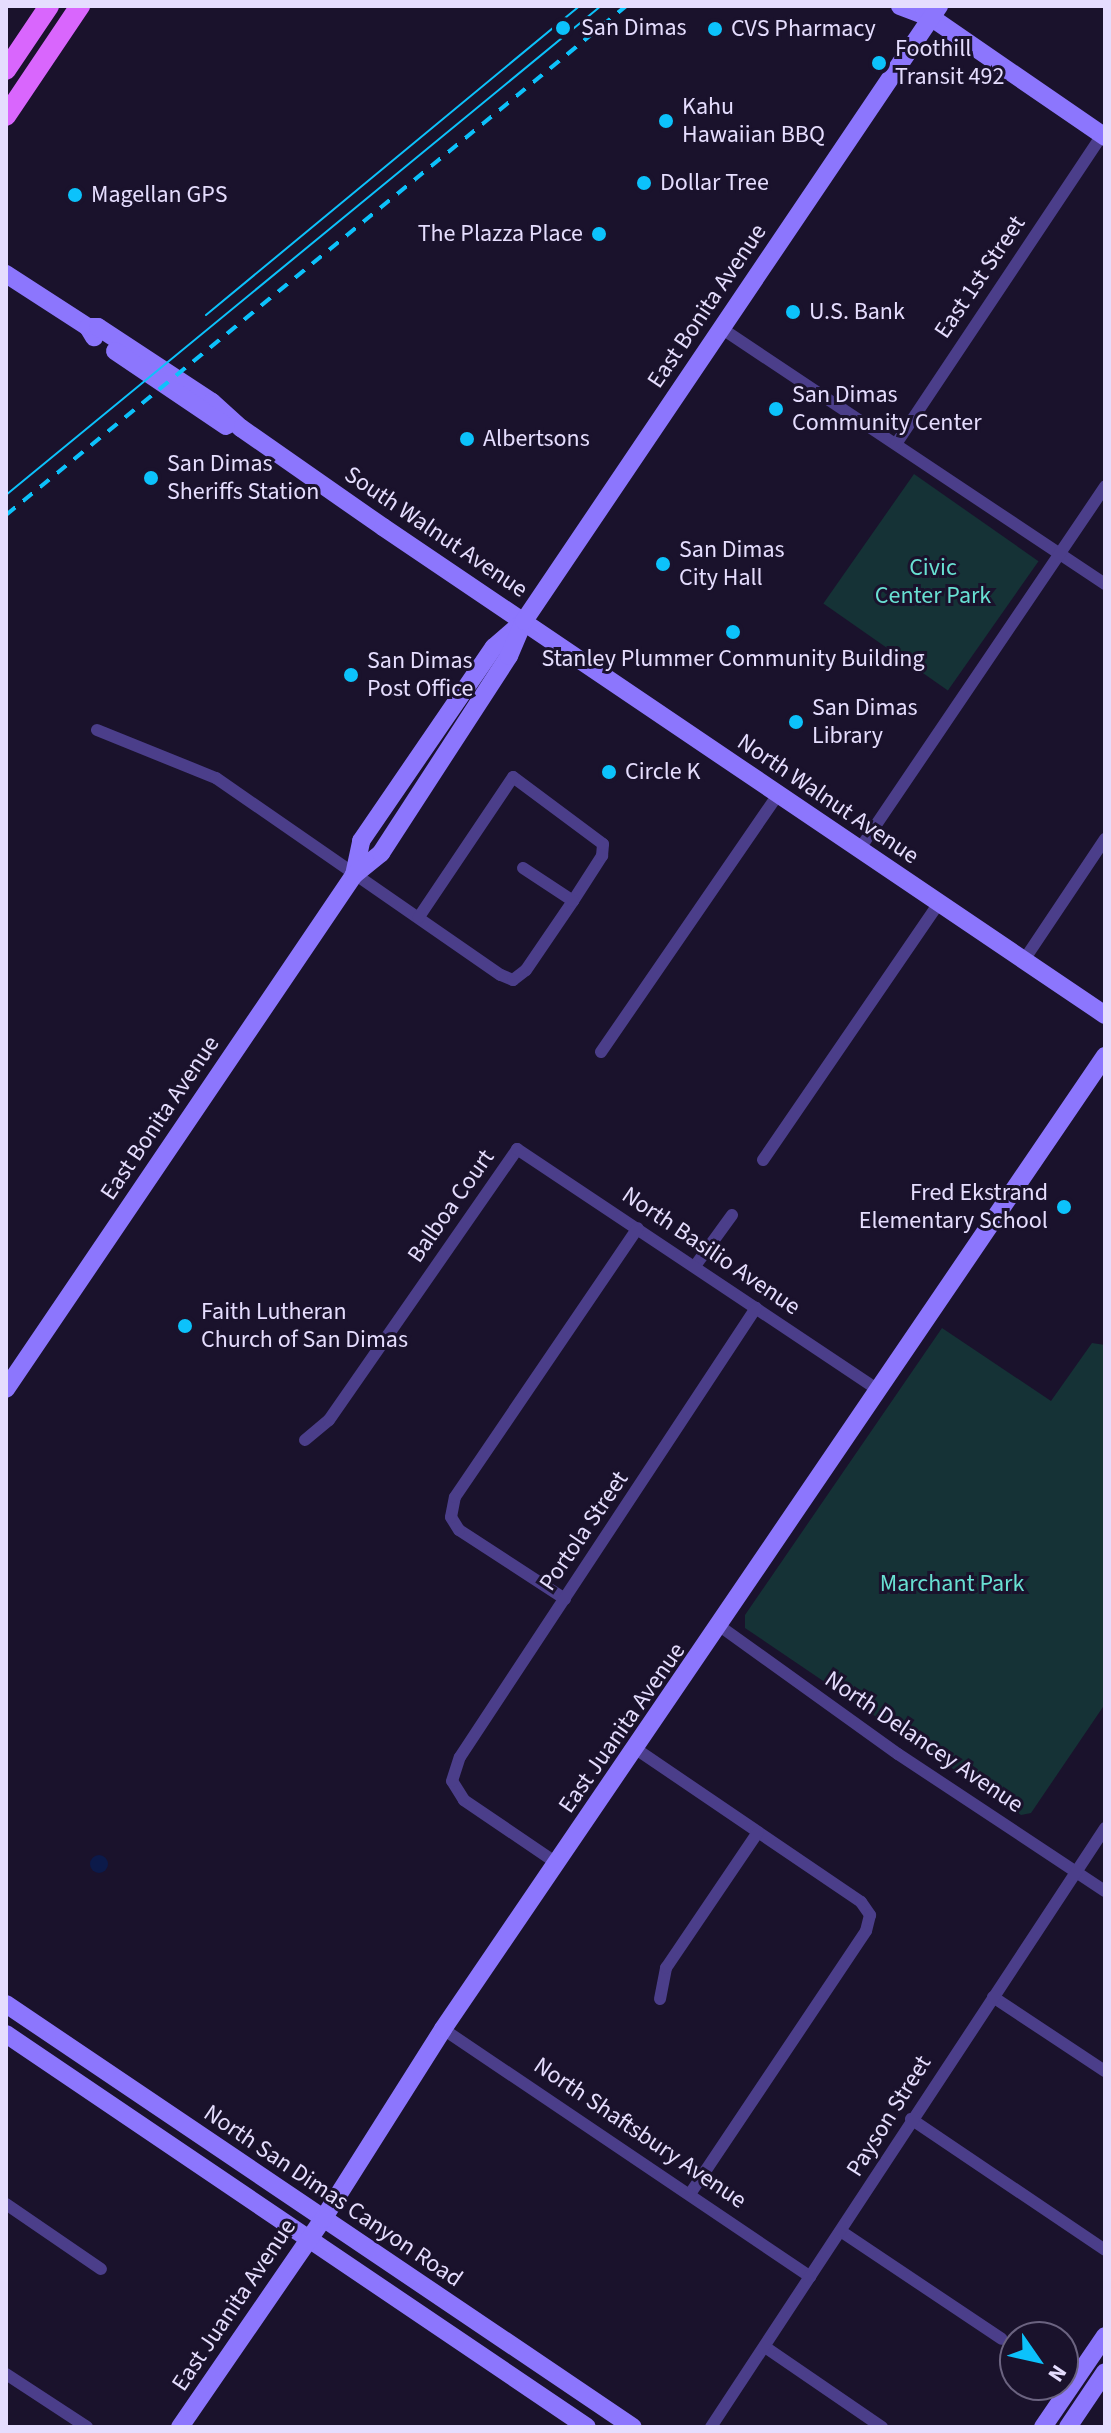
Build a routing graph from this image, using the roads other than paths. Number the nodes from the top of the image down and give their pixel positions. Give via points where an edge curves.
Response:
1 (49, 6) edge
2 (80, 6) edge
3 (900, 6) edge
4 (931, 10) edge
5 (6, 70) edge
6 (6, 116) edge
7 (1104, 134) edge
8 (6, 274) edge
9 (721, 328) junction
10 (896, 444) junction
11 (1105, 487) edge
12 (1060, 554) junction
13 (1105, 584) edge
14 (524, 621) junction
15 (97, 730) dead end
16 (778, 794) junction
17 (1105, 839) edge
18 (859, 850) junction
19 (523, 868) dead end
20 (354, 875) junction
21 (573, 901) junction
22 (939, 903) junction
23 (419, 917) junction
24 (1024, 960) junction
25 (1105, 1015) edge
26 (601, 1052) dead end
27 (1105, 1056) edge
28 (517, 1149) joint
29 (763, 1160) dead end
30 (732, 1215) dead end
31 (638, 1228) junction
32 (695, 1266) junction
33 (756, 1308) junction
34 (6, 1389) edge
35 (880, 1391) junction
36 (305, 1440) dead end
37 (565, 1599) junction
38 (721, 1627) junction
39 (636, 1749) junction
40 (1105, 1828) edge
41 (758, 1832) junction
42 (558, 1864) junction
43 (1076, 1871) junction
44 (1105, 1891) edge
45 (993, 1997) junction
46 (660, 1999) dead end
47 (6, 2004) edge
48 (443, 2029) junction
49 (6, 2034) edge
50 (1105, 2071) edge
51 (911, 2119) junction
52 (690, 2194) junction
53 (6, 2204) edge
54 (323, 2219) junction
55 (842, 2232) junction
56 (309, 2240) junction
57 (1105, 2250) edge
58 (101, 2269) dead end
59 (810, 2277) junction
60 (1105, 2336) edge
61 (999, 2337) edge
62 (765, 2347) junction
63 (1105, 2372) edge
64 (6, 2374) edge
65 (87, 2427) edge
66 (180, 2427) edge
67 (587, 2427) edge
68 (633, 2427) edge
69 (711, 2427) edge
70 (882, 2427) edge
71 (1043, 2427) edge
72 (1068, 2427) edge

1 - 5 main road
2 - 6 main road
3 - 4 main road
4 - 7 main road
4 - 9 main road, East Bonita Avenue
7 - 10 street, East 1st Street
8 - 14 main road, South Walnut Avenue via 228,428 241,428
9 - 10 street
9 - 14 main road, East Bonita Avenue
10 - 12 street
11 - 12 street
12 - 13 street
12 - 18 street
14 - 16 main road, North Walnut Avenue
14 - 20 main road, East Bonita Avenue via 509,656 381,853
15 - 20 street via 216,778
16 - 18 main road, North Walnut Avenue
16 - 26 street
17 - 24 street
18 - 22 main road, North Walnut Avenue
19 - 21 street
20 - 23 street
20 - 34 main road, East Bonita Avenue
21 - 23 street via 526,970 513,980
21 - 23 street via 602,856 603,844 513,777
22 - 24 main road, North Walnut Avenue
22 - 29 street
24 - 25 main road, North Walnut Avenue
27 - 35 main road, East Juanita Avenue
28 - 31 street, North Basilio Avenue
28 - 36 street, Balboa Court via 329,1420
30 - 32 street
31 - 32 street, North Basilio Avenue
31 - 37 street via 455,1497 451,1517 459,1530
32 - 33 street, North Basilio Avenue
33 - 35 street, North Basilio Avenue
33 - 37 street, Portola Street
35 - 38 main road, East Juanita Avenue
37 - 42 street, Portola Street via 460,1757 452,1781 464,1800
38 - 39 main road, East Juanita Avenue
38 - 43 street, North Delancey Avenue via 898,1754
39 - 41 street
39 - 42 main road, East Juanita Avenue
40 - 43 street, Payson Street
41 - 46 street via 666,1968
41 - 52 street via 861,1902 870,1915 866,1931
42 - 48 main road, East Juanita Avenue
43 - 44 street, North Delancey Avenue
43 - 45 street, Payson Street
45 - 50 street
45 - 51 street, Payson Street
47 - 54 main road, North San Dimas Canyon Road
48 - 52 street, North Shaftsbury Avenue
48 - 54 main road, East Juanita Avenue
49 - 56 main road, North San Dimas Canyon Road
51 - 55 street, Payson Street
51 - 57 street
52 - 59 street, North Shaftsbury Avenue
53 - 58 street
54 - 56 main road, East Juanita Avenue
54 - 68 main road, North San Dimas Canyon Road
55 - 59 street, Payson Street
55 - 61 street
56 - 66 main road, East Juanita Avenue
56 - 67 main road, North San Dimas Canyon Road
59 - 62 street, Payson Street
60 - 71 main road
62 - 69 street, Payson Street
62 - 70 street
63 - 72 main road
64 - 65 street

